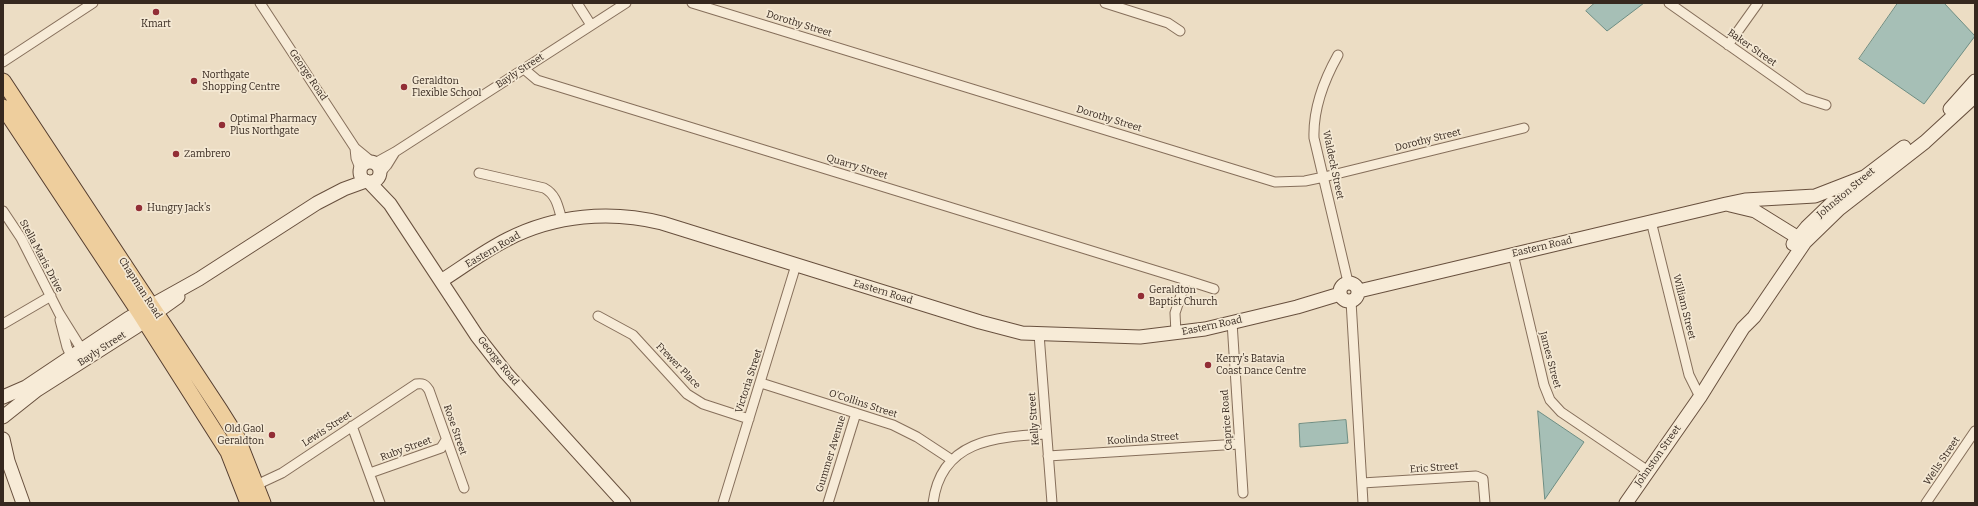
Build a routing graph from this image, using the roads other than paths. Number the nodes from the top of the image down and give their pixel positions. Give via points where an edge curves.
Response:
1 (93, 3) edge
2 (260, 3) edge
3 (577, 3) edge
4 (626, 3) edge
5 (692, 3) edge
6 (1105, 3) edge
7 (1669, 3) edge
8 (1758, 3) edge
9 (591, 25) junction
10 (1180, 31) dead end
11 (1728, 45) junction
12 (1338, 55) dead end
13 (3, 62) edge
14 (524, 69) junction
15 (3, 81) edge
16 (1975, 81) edge
17 (1975, 96) edge
18 (1826, 105) dead end
19 (3, 107) edge
20 (1524, 128) dead end
21 (370, 172) junction
22 (479, 173) dead end
23 (1324, 177) junction
24 (1864, 177) junction
25 (1726, 204) junction
26 (3, 210) edge
27 (562, 220) junction
28 (1651, 221) junction
29 (1801, 240) junction
30 (1512, 254) junction
31 (796, 265) junction
32 (1186, 280) junction
33 (441, 281) junction
34 (1348, 282) joint
35 (1214, 289) dead end
36 (1350, 295) junction
37 (51, 296) junction
38 (58, 313) junction
39 (148, 313) junction
40 (598, 316) dead end
41 (1232, 322) junction
42 (3, 324) edge
43 (1039, 334) junction
44 (1176, 334) junction
45 (85, 354) junction
46 (73, 362) junction
47 (422, 383) joint
48 (761, 384) junction
49 (3, 397) edge
50 (1700, 398) junction
51 (856, 412) junction
52 (3, 416) edge
53 (749, 419) junction
54 (352, 426) junction
55 (1975, 431) edge
56 (1046, 434) junction
57 (3, 439) edge
58 (446, 440) junction
59 (1239, 444) junction
60 (6, 456) edge
61 (1048, 456) junction
62 (952, 460) junction
63 (1648, 471) junction
64 (370, 474) junction
65 (1362, 483) junction
66 (464, 488) dead end
67 (249, 493) edge
68 (1243, 493) dead end
69 (23, 503) edge
70 (263, 503) edge
71 (380, 503) edge
72 (624, 503) edge
73 (723, 503) edge
74 (828, 503) edge
75 (933, 503) edge
76 (1052, 503) edge
77 (1363, 503) edge
78 (1485, 503) edge
79 (1626, 503) edge
80 (1926, 503) edge

1 - 13 street
2 - 21 street, George Road via 355,148 356,158
3 - 9 street
4 - 9 street, Bayly Street
5 - 23 street, Dorothy Street via 1275,182 1305,181
6 - 10 street via 1168,23
7 - 11 street, Baker Street
8 - 11 street
9 - 14 street, Bayly Street
11 - 18 street, Baker Street via 1804,98
12 - 23 street, Waldeck Street via 1329,71 1314,120 1314,138
14 - 21 street, Bayly Street via 395,152
14 - 32 street, Quarry Street via 537,80
15 - 39 main road, Chapman Road
16 - 24 street, Johnston Street via 1946,114
17 - 29 street, Johnston Street via 1925,142
19 - 39 main road, Chapman Road
20 - 23 street, Dorothy Street
21 - 33 street, George Road
21 - 39 street, Bayly Street via 317,203
22 - 27 street via 550,191
23 - 34 street, Waldeck Street
24 - 25 street, Eastern Road via 1815,196 1745,200
24 - 29 street, Johnston Street via 1833,202
25 - 28 street, Eastern Road
25 - 29 street, Eastern Road via 1755,212
26 - 37 street, Stella Maris Drive via 21,238
27 - 31 street, Eastern Road via 604,216 647,219
27 - 33 street, Eastern Road via 508,239
28 - 30 street, Eastern Road
28 - 50 street, William Street via 1689,375
29 - 50 street, Johnston Street
30 - 36 street, Eastern Road
30 - 63 street, James Street via 1544,385 1550,400 1561,412
31 - 43 street, Eastern Road via 980,322
31 - 48 street, Victoria Street
32 - 35 street, Quarry Street
32 - 44 street via 1175,313
33 - 72 street, George Road via 477,336 506,373
34 - 36 street via 1356,285
36 - 41 street, Eastern Road
36 - 65 street
37 - 38 street, Stella Maris Drive
37 - 42 street
38 - 45 street, Stella Maris Drive
38 - 46 street, Stella Maris Drive
39 - 45 street, Bayly Street
39 - 67 main road, Chapman Road
40 - 53 street, Frewer Place via 633,334 686,394 703,404
41 - 44 street, Eastern Road
41 - 59 street, Caprice Road
43 - 44 street, Eastern Road via 1140,337
43 - 56 street, Kelly Street
45 - 46 street, Bayly Street
46 - 49 street, Bayly Street
46 - 52 street, Bayly Street
47 - 54 street, Lewis Street via 416,384
47 - 58 street, Rose Street via 429,390
48 - 51 street, O'Collins Street
48 - 53 street, Victoria Street
50 - 63 street, Johnston Street
51 - 62 street, O'Collins Street via 905,430
51 - 74 street, Gummer Avenue
53 - 73 street, Victoria Street
54 - 64 street
54 - 67 street, Lewis Street
55 - 80 street, Wells Street
56 - 61 street, Kelly Street
56 - 62 street via 982,442 969,447
57 - 60 street
58 - 64 street, Ruby Street via 441,448
58 - 66 street, Rose Street
59 - 61 street, Koolinda Street
59 - 68 street, Caprice Road
60 - 69 street
61 - 76 street, Kelly Street
62 - 75 street via 942,473
63 - 79 street, Johnston Street
64 - 71 street
65 - 77 street
65 - 78 street, Eric Street via 1476,476 1483,479
67 - 70 main road, Chapman Road

